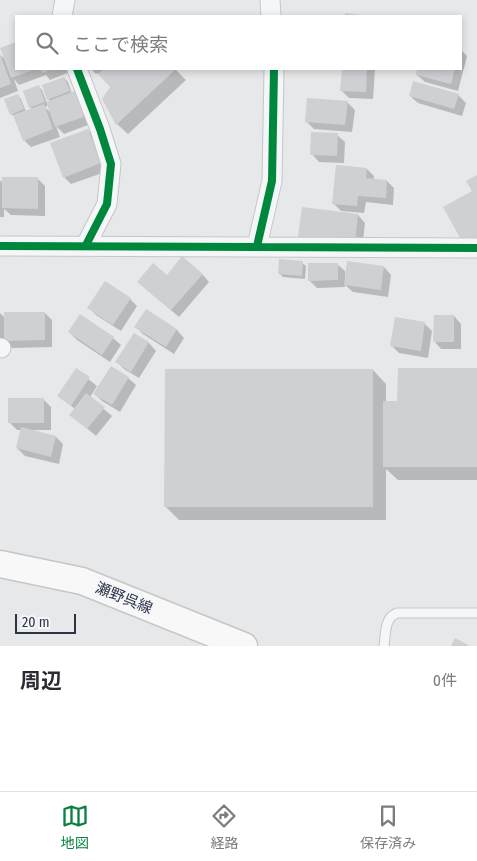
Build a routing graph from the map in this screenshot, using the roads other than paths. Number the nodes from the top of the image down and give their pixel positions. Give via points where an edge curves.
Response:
1 (65, 0) edge
2 (270, 0) edge
3 (62, 15) edge
4 (271, 15) edge
5 (77, 70) edge
6 (274, 70) edge
7 (86, 245) junction
8 (0, 246) edge
9 (257, 246) junction
10 (477, 248) edge
11 (0, 564) edge
12 (477, 613) edge
13 (244, 646) edge
14 (384, 646) edge

1 - 3 street
2 - 4 street
5 - 7 street via 111,164 107,204
6 - 9 street via 272,181
7 - 8 street
7 - 9 street
9 - 10 street
11 - 13 main road, 瀬野呉線 via 82,581
12 - 14 lane via 397,613 388,621

